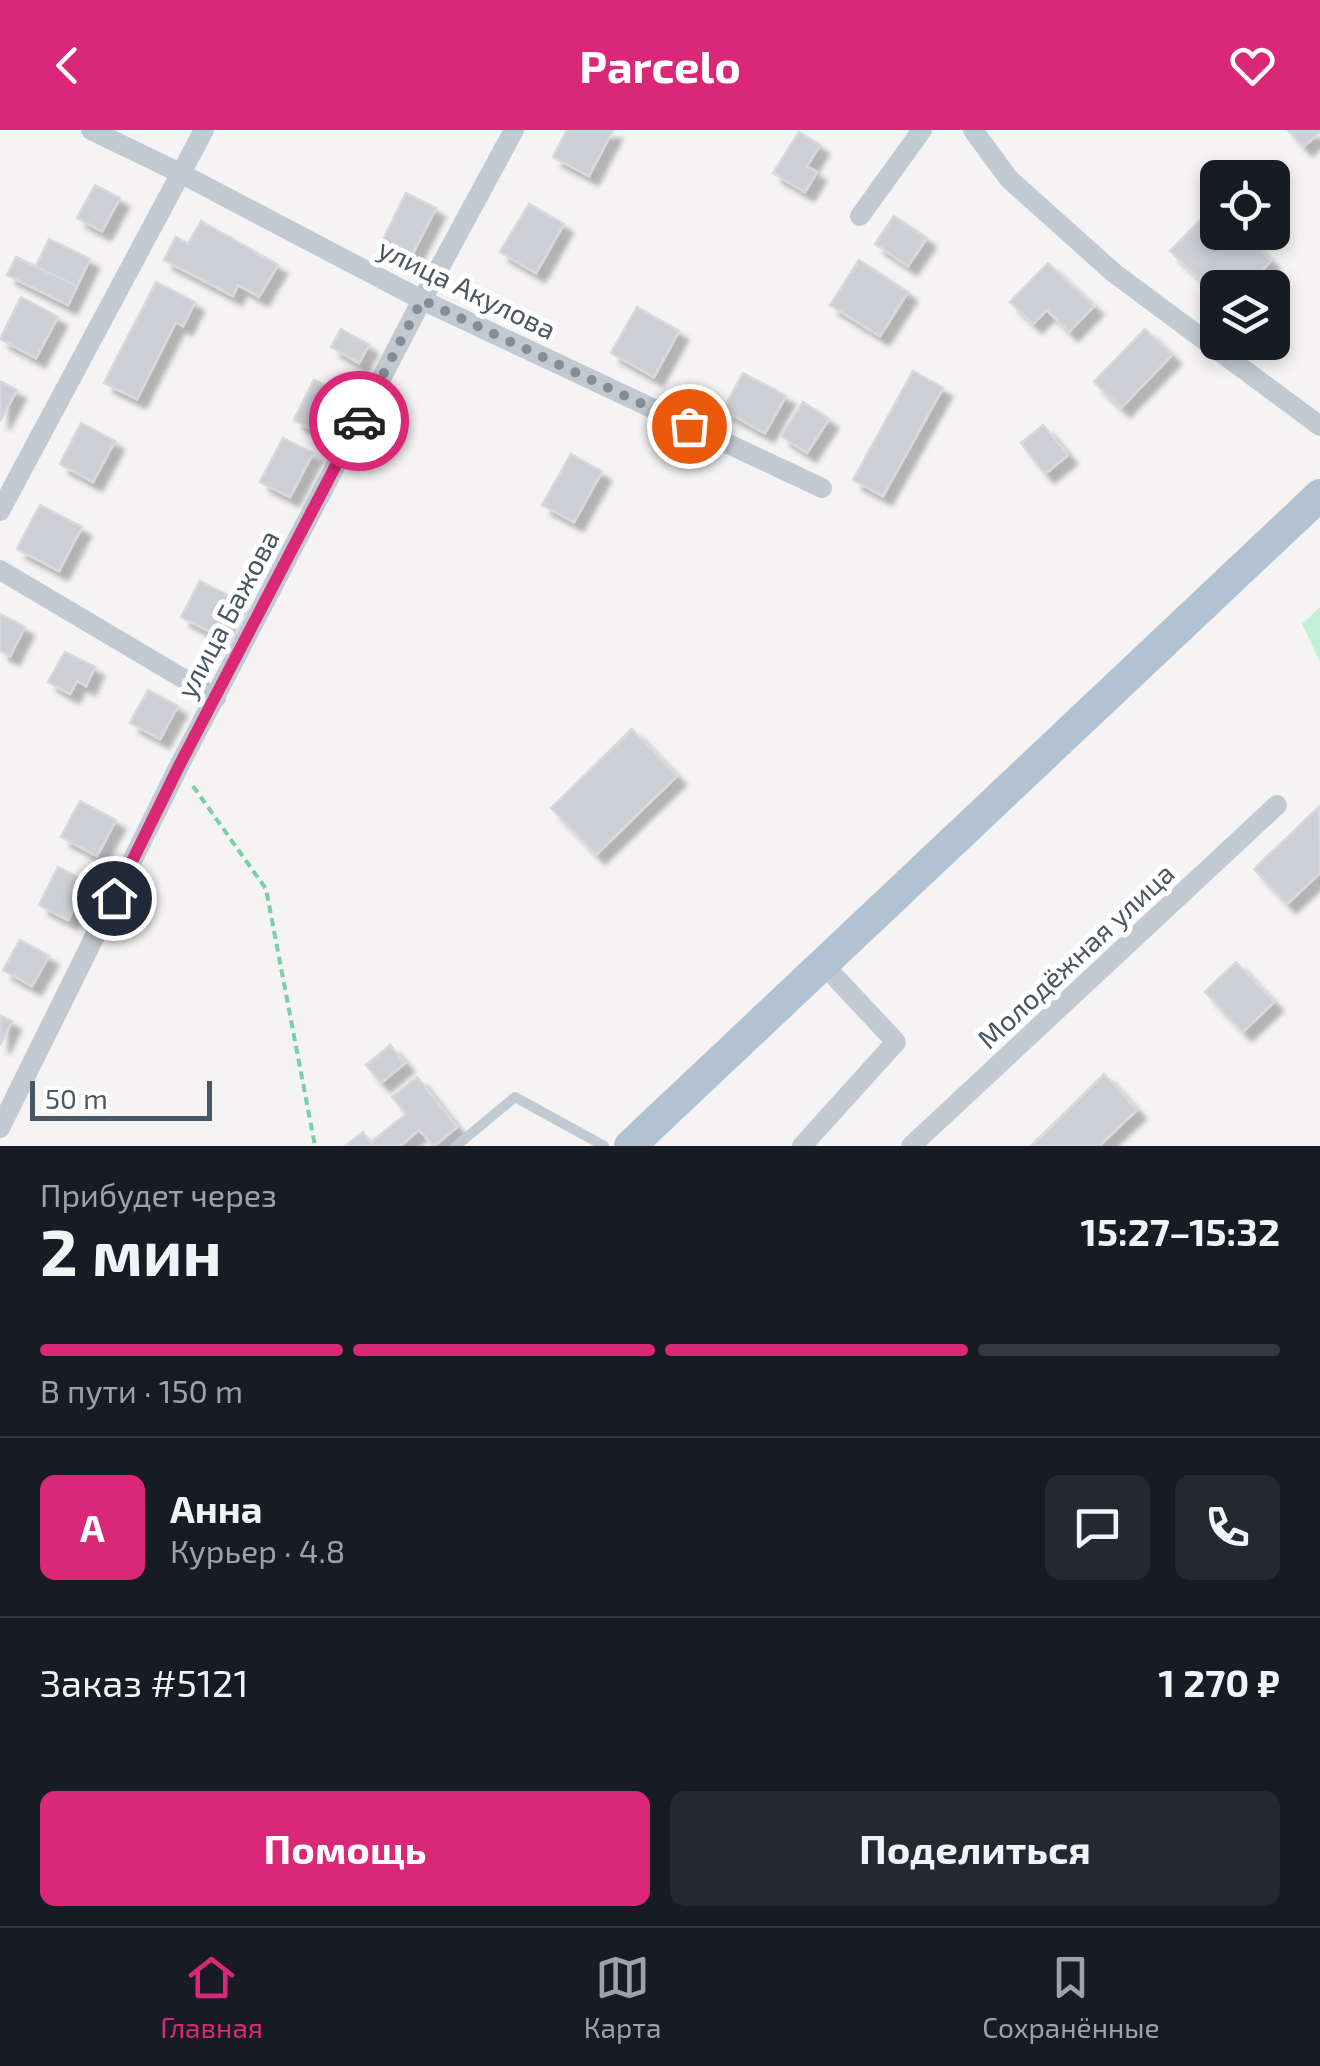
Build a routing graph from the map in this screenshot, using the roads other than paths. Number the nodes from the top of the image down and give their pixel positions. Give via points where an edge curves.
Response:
1 (91, 130) edge
2 (204, 130) edge
3 (514, 130) edge
4 (922, 130) edge
5 (973, 130) edge
6 (180, 173) junction
7 (860, 216) dead end
8 (422, 300) junction
9 (1320, 426) edge
10 (822, 488) dead end
11 (1320, 495) edge
12 (0, 510) edge
13 (0, 570) edge
14 (216, 698) junction
15 (1277, 805) dead end
16 (822, 964) junction
17 (0, 1128) edge
18 (456, 1146) edge
19 (604, 1146) edge
20 (630, 1146) edge
21 (802, 1146) edge
22 (911, 1146) edge

1 - 6 street, улица Акулова
2 - 6 street
3 - 8 street, улица Бажова
4 - 7 street
5 - 9 street via 1009,179 1114,274
6 - 8 street, улица Акулова
6 - 12 street
8 - 10 street, улица Акулова
8 - 14 street, улица Бажова
11 - 16 main road
13 - 14 street
14 - 17 street, улица Бажова
15 - 22 street, Молодёжная улица
16 - 20 main road
16 - 21 street via 896,1042
18 - 19 lane via 515,1098

